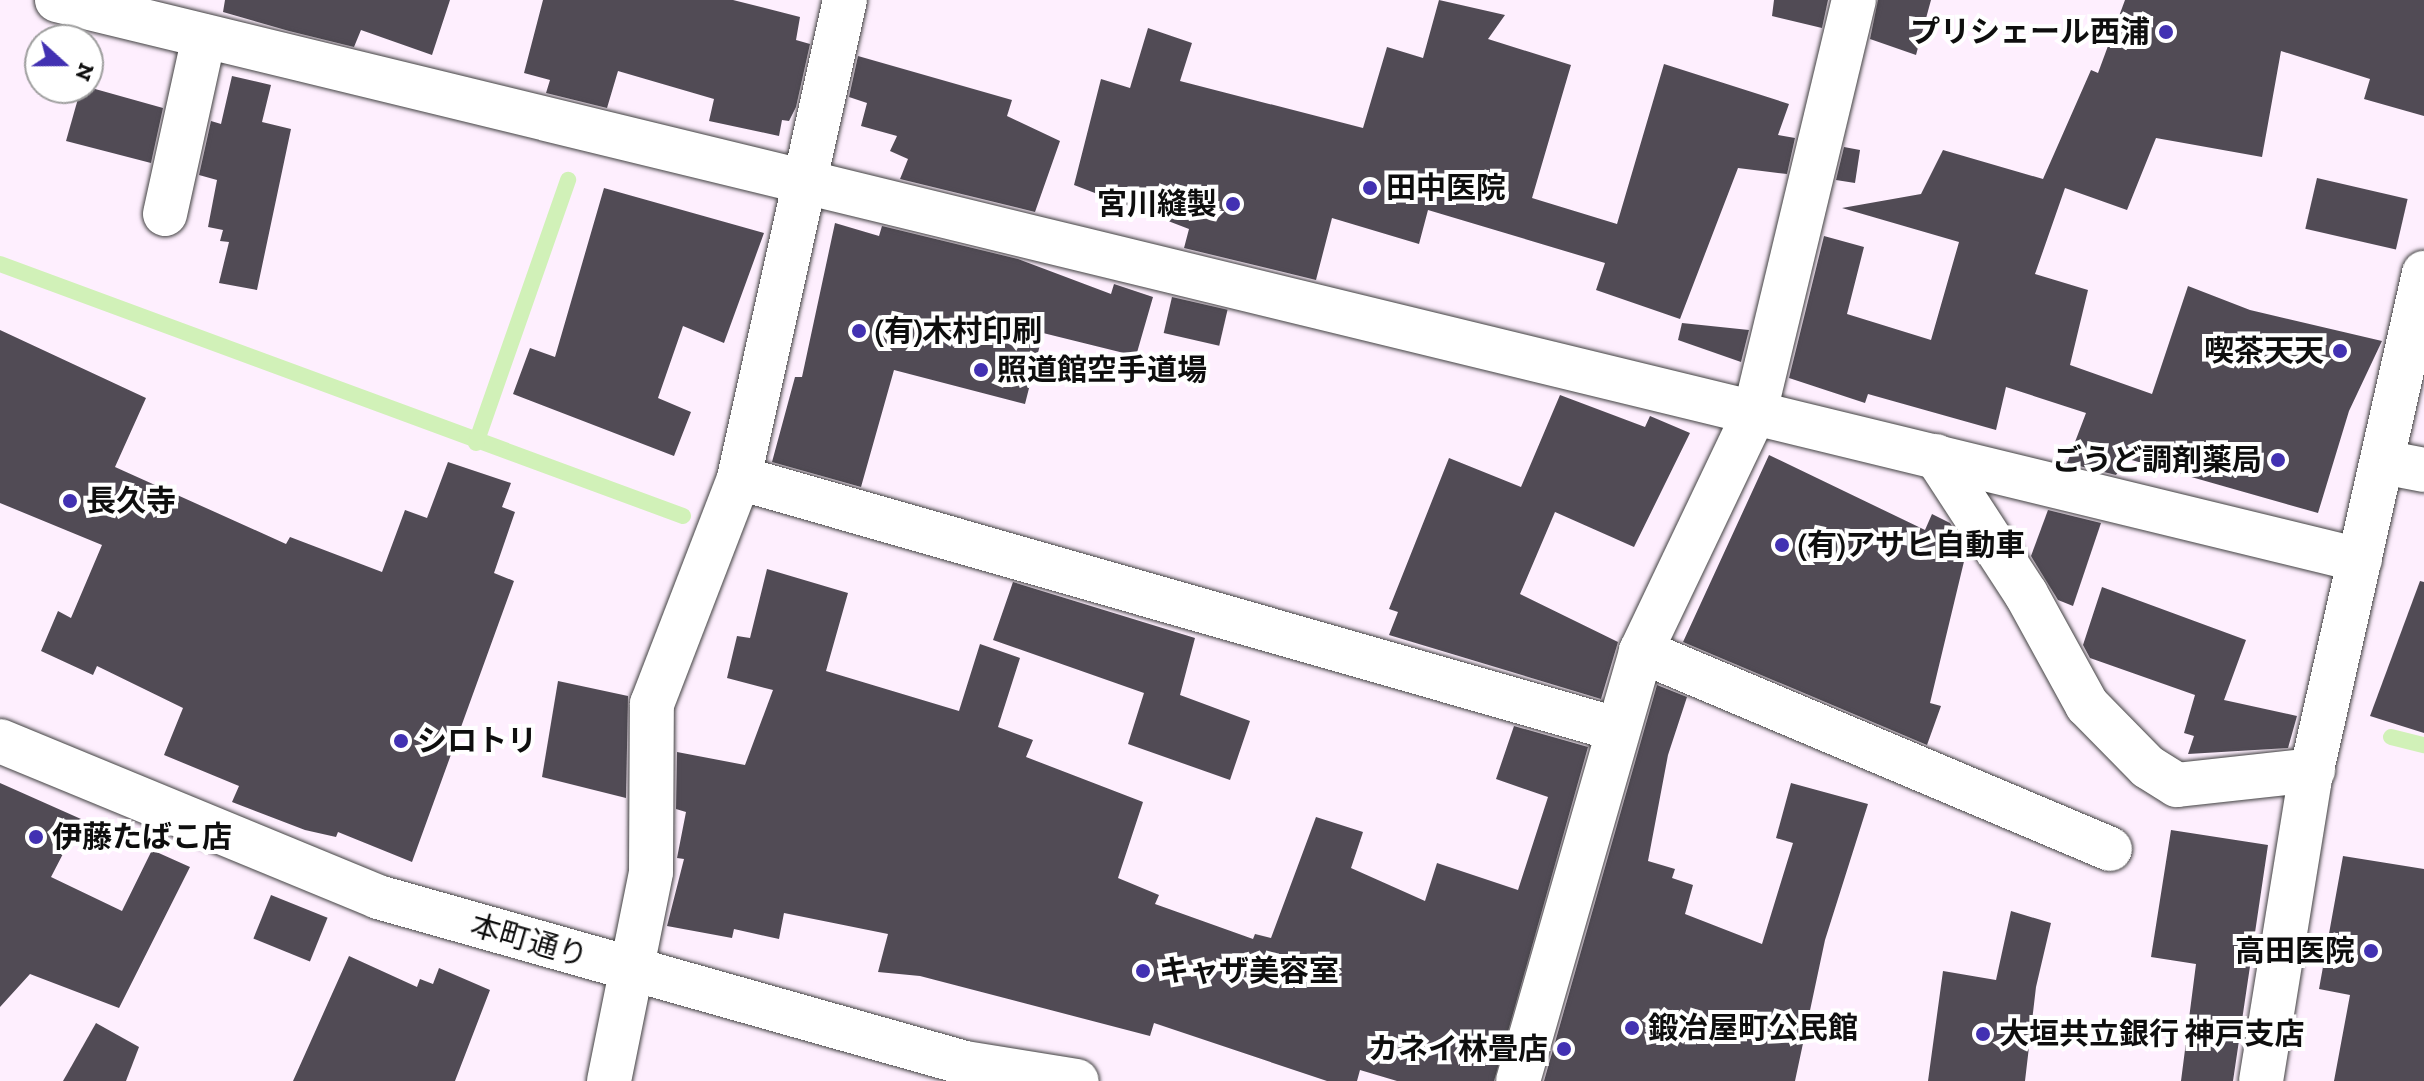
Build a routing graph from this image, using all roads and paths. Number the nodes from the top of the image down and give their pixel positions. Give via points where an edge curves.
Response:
1 (57, 0) edge
2 (845, 0) edge
3 (1854, 0) edge
4 (204, 36) junction
5 (801, 183) junction
6 (165, 214) dead end
7 (2424, 273) edge
8 (1755, 412) junction
9 (1936, 456) junction
10 (2403, 466) edge
11 (739, 478) junction
12 (2360, 560) junction
13 (1641, 651) junction
14 (1616, 729) junction
15 (0, 741) edge
16 (2313, 770) junction
17 (2110, 849) dead end
18 (636, 971) junction
19 (609, 1081) edge
20 (1077, 1081) edge
21 (1518, 1081) edge
22 (2261, 1081) edge

1 - 4 street
2 - 5 street
3 - 8 street
4 - 5 street
4 - 6 street
5 - 8 street
5 - 11 street
7 - 10 street
8 - 9 street
8 - 13 street
9 - 12 street
9 - 16 street via 2026,594 2087,705 2148,767 2177,785
10 - 12 street
11 - 14 street
11 - 18 street via 652,704 651,872
12 - 16 street
13 - 14 street
13 - 17 street
14 - 21 street
15 - 18 street, 本町通り via 378,897
16 - 22 street
18 - 19 street
18 - 20 street, 本町通り via 965,1063

